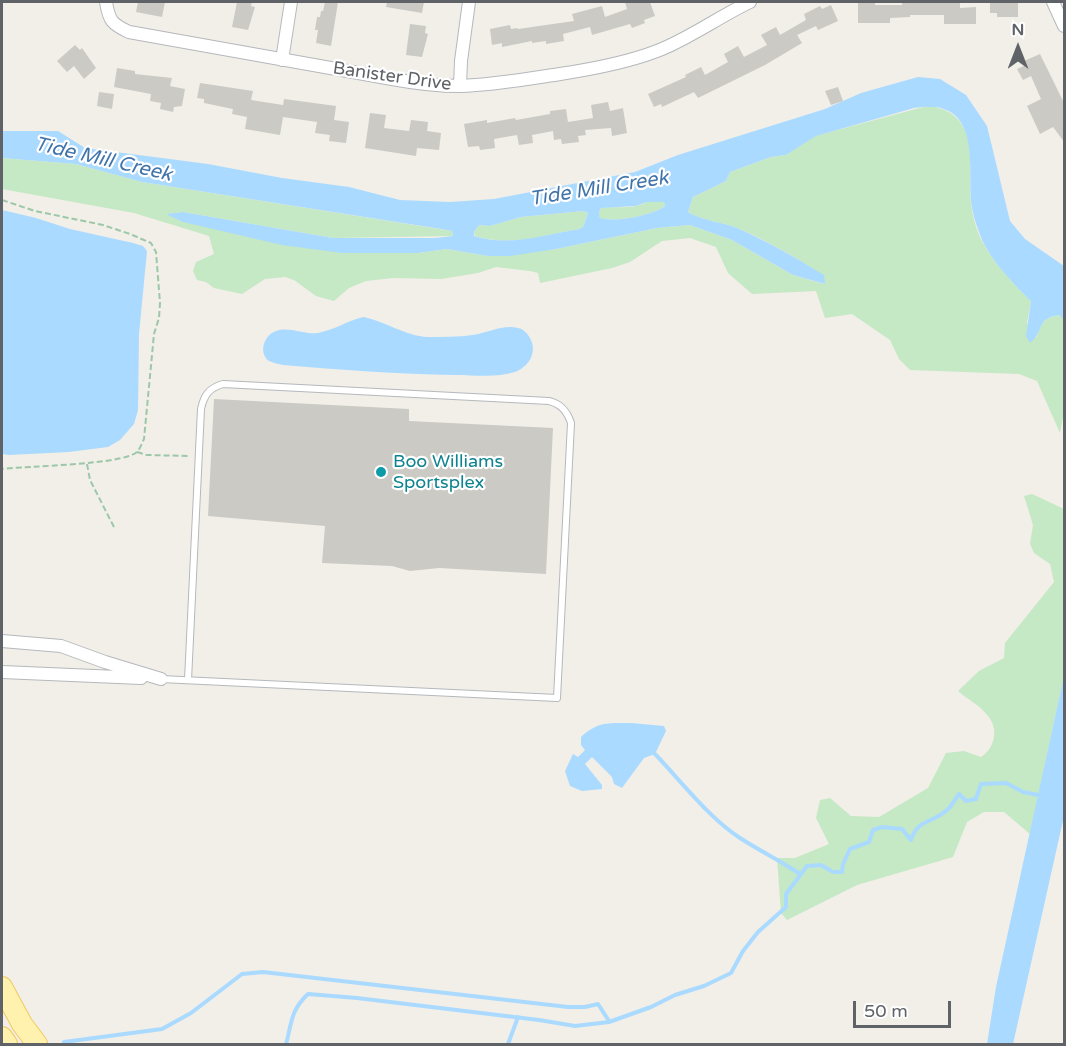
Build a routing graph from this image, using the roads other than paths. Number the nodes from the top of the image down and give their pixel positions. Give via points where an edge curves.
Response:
1 (106, 2) edge
2 (291, 2) edge
3 (469, 2) edge
4 (1053, 2) edge
5 (745, 3) edge
6 (1065, 26) edge
7 (282, 60) junction
8 (460, 86) junction
9 (2, 641) edge
10 (2, 672) edge
11 (161, 679) junction
12 (188, 680) junction
13 (2, 987) edge
14 (2, 1037) edge
15 (7, 1044) edge
16 (37, 1044) edge

1 - 7 street, Banister Drive via 113,25 129,32
2 - 7 street
3 - 8 street
4 - 6 street
5 - 8 street, Banister Drive via 660,51 634,59
7 - 8 street, Banister Drive
9 - 11 street via 61,646
10 - 11 street
11 - 12 lane
12 - 12 lane via 203,399 210,390 223,384 549,401 566,411 571,423 557,698
13 - 16 main road
14 - 15 main road

